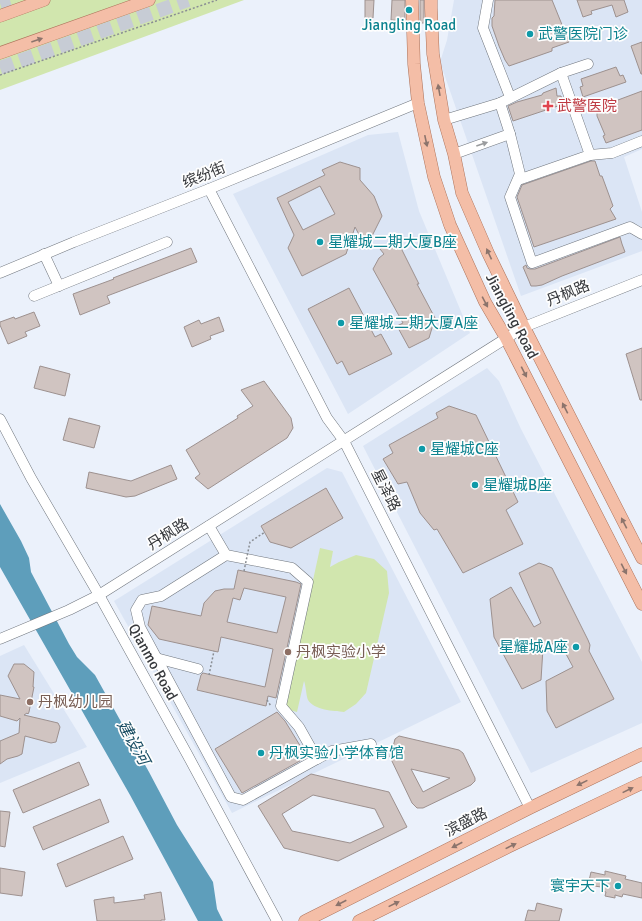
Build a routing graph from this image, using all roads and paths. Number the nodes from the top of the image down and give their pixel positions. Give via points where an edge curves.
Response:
1 (44, 0) edge
2 (149, 0) edge
3 (217, 0) edge
4 (412, 0) edge
5 (431, 0) edge
6 (488, 0) edge
7 (0, 16) edge
8 (0, 53) edge
9 (588, 64) dead end
10 (561, 73) junction
11 (0, 74) edge
12 (510, 97) junction
13 (418, 103) junction
14 (500, 103) junction
15 (444, 120) junction
16 (510, 134) junction
17 (642, 141) edge
18 (454, 154) junction
19 (590, 155) junction
20 (518, 180) junction
21 (209, 189) junction
22 (642, 234) edge
23 (167, 242) dead end
24 (44, 254) junction
25 (0, 273) edge
26 (642, 280) edge
27 (59, 286) junction
28 (34, 296) dead end
29 (524, 327) junction
30 (506, 338) junction
31 (0, 419) edge
32 (344, 441) junction
33 (209, 526) junction
34 (265, 532) dead end
35 (226, 555) junction
36 (642, 558) edge
37 (244, 571) dead end
38 (99, 595) junction
39 (642, 604) edge
40 (0, 639) edge
41 (214, 651) dead end
42 (156, 658) junction
43 (183, 665) junction
44 (198, 669) dead end
45 (209, 675) dead end
46 (173, 689) junction
47 (371, 744) dead end
48 (642, 754) edge
49 (317, 759) junction
50 (642, 783) edge
51 (530, 808) junction
52 (277, 921) edge
53 (305, 921) edge
54 (359, 921) edge

1 - 7 main road
8 -> 2 main road
3 - 11 path
4 - 13 main road, Jiangling Road
15 -> 5 main road, Jiangling Road via 433,54
6 - 12 street via 483,28
9 - 10 street
10 - 12 street
10 - 19 street
12 - 14 street
13 - 21 street, 缤纷街
13 -> 30 main road, Jiangling Road via 434,177 450,225 485,302
14 - 15 street
14 - 16 street
15 - 18 main road, Jiangling Road
18 -> 16 street
16 - 20 street via 520,174
17 - 19 street via 612,153
29 -> 18 main road, Jiangling Road via 462,193
19 - 20 street
20 - 22 street via 510,197 532,263 630,227
21 - 24 street, 缤纷街
21 - 32 street, 星泽路 via 327,418
23 - 27 street
24 - 25 street, 缤纷街
24 - 27 street
26 - 29 street, 丹枫路
27 - 28 street
29 - 30 street, 丹枫路
36 -> 29 main road, Jiangling Road
30 - 32 street, 丹枫路
30 -> 39 main road, Jiangling Road
31 - 38 street, Qianmo Road
32 - 33 street, 丹枫路
32 - 51 street, 星泽路
33 - 35 street
33 - 38 street, 丹枫路
34 - 37 path, bridge via 250,542
35 - 42 street via 160,596 142,600 136,610 140,627
35 - 49 street via 292,568 308,582 281,706 299,727
38 - 40 street, 丹枫路
38 - 52 street, Qianmo Road
41 - 45 path
42 - 43 street
42 - 46 street
43 - 44 street
43 - 46 street via 174,671
46 - 49 street via 231,797 243,800
47 - 49 street via 332,751
48 -> 51 main road, 滨盛路
54 -> 50 main road
51 -> 53 main road, 滨盛路

